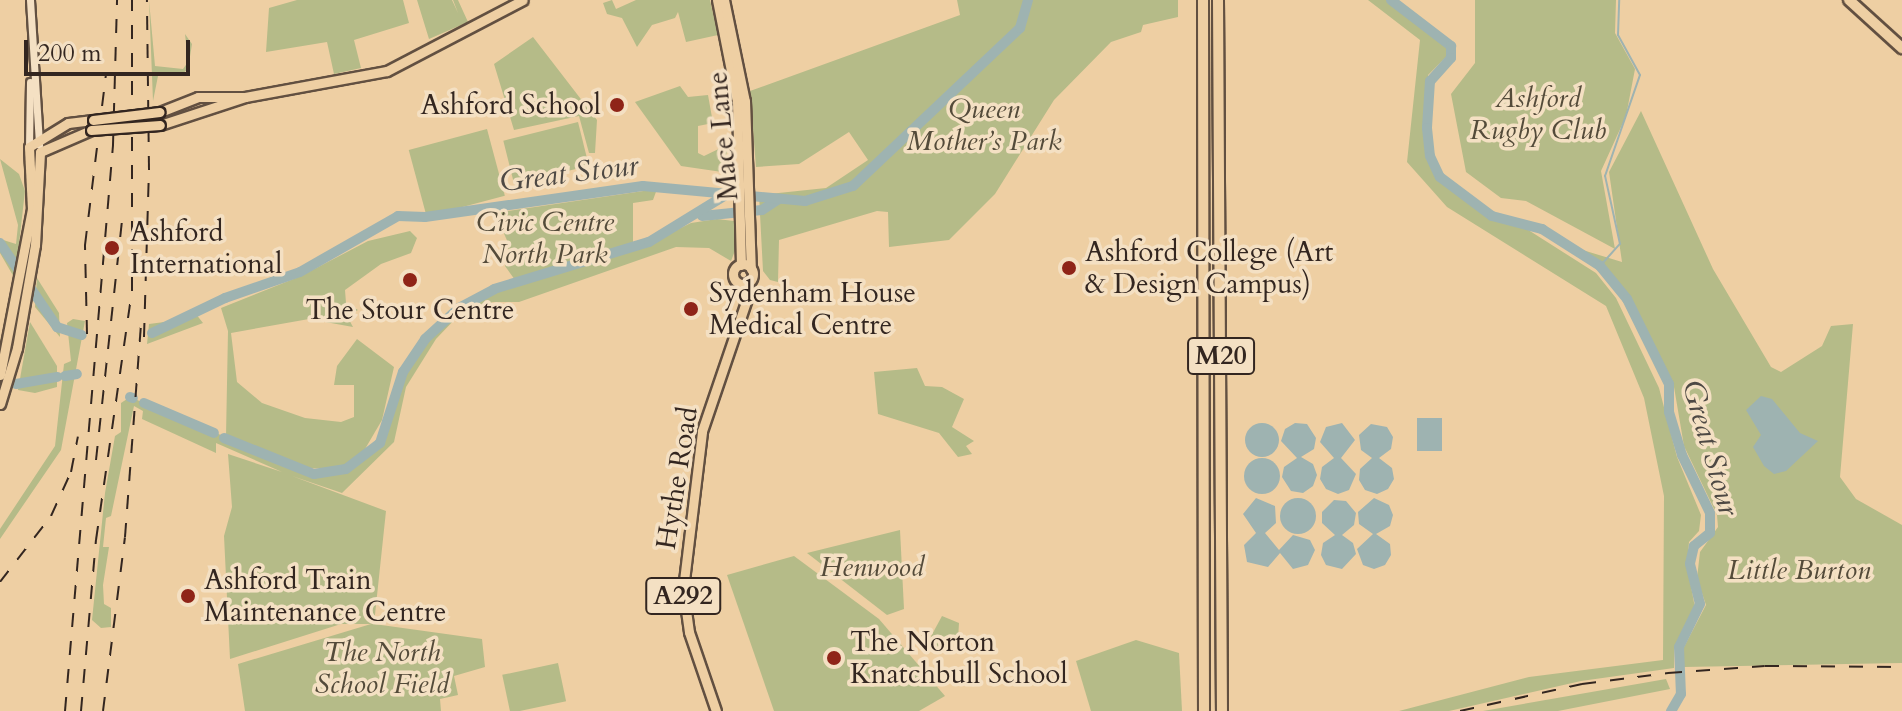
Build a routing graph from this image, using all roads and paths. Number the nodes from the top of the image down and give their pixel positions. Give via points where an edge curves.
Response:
1 (30, 0) edge
2 (523, 0) edge
3 (717, 0) edge
4 (724, 0) edge
5 (1203, 0) edge
6 (1218, 0) edge
7 (1849, 0) edge
8 (1902, 48) edge
9 (31, 76) junction
10 (245, 97) junction
11 (92, 125) junction
12 (38, 138) junction
13 (33, 151) junction
14 (746, 189) junction
15 (27, 262) junction
16 (746, 267) junction
17 (744, 283) junction
18 (13, 347) junction
19 (0, 375) edge
20 (0, 404) edge
21 (716, 711) edge
22 (1204, 711) edge
23 (1222, 711) edge

1 - 9 street
2 - 10 main road via 387,71
3 - 14 main road, Mace Lane via 735,84
4 - 14 main road, Mace Lane via 741,72
5 - 22 highway, M20
6 - 23 highway, M20
7 - 8 highway
9 - 12 street
9 - 13 street
10 - 11 main road, bridge via 198,97 160,112
10 - 11 main road, bridge via 160,125
11 - 12 main road via 68,123
11 - 13 main road
12 - 13 main road
13 - 15 main road via 40,215
14 - 16 main road, Mace Lane
15 - 18 main road via 16,304
15 - 18 main road via 24,315
16 - 17 main road
16 - 17 main road via 734,274
17 - 21 main road, Hythe Road / A292 via 745,300 702,431 683,589 689,632
18 - 19 main road
18 - 20 main road

